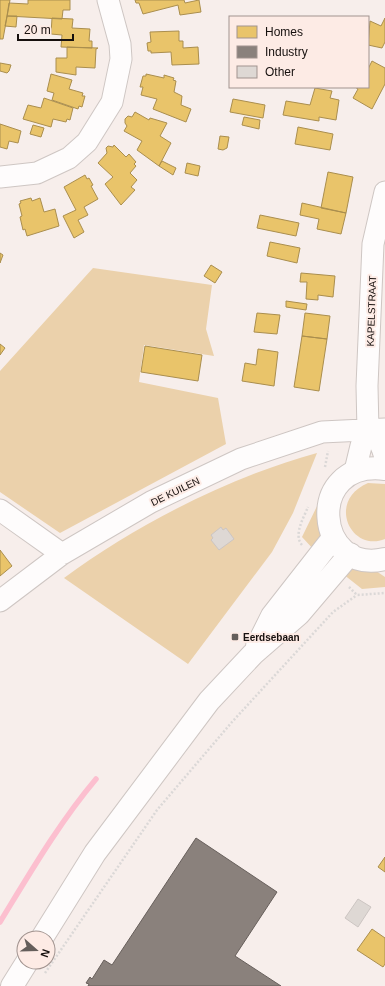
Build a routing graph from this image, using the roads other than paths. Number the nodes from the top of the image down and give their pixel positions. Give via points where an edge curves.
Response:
1 (108, 0) edge
2 (0, 177) edge
3 (385, 192) edge
4 (376, 430) edge
5 (385, 458) edge
6 (385, 469) edge
7 (355, 471) junction
8 (0, 510) edge
9 (333, 538) junction
10 (62, 554) junction
11 (350, 554) junction
12 (382, 562) edge
13 (0, 601) edge
14 (253, 654) junction
15 (47, 930) edge
16 (33, 970) edge
17 (12, 986) edge

1 - 2 street via 120,44 121,59 112,102 100,122 87,142 69,158 37,173
3 - 4 street, KAPELSTRAAT via 374,244 367,386
4 - 5 street
4 - 7 street, KAPELSTRAAT via 361,446
4 - 10 street, DE KUILEN via 322,432 241,459 151,502
6 - 7 main road via 372,467
7 - 9 main road via 342,480 332,492 327,507 328,523
8 - 10 street
9 - 11 main road
9 - 14 main road via 272,616
10 - 13 street, DE KUILEN
11 - 12 main road via 363,560
11 - 14 main road via 299,614
14 - 15 main road via 209,701 95,853
16 - 17 main road

